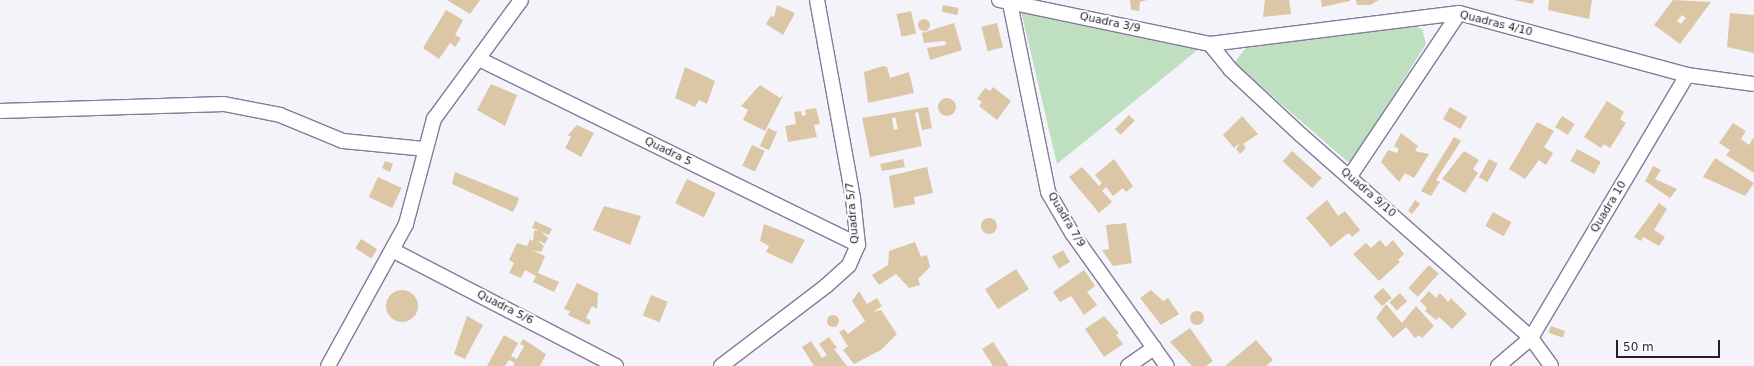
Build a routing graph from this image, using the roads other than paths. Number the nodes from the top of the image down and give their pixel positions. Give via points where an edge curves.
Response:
1 (521, 0) edge
2 (817, 0) edge
3 (1004, 1) edge
4 (1459, 14) junction
5 (1210, 44) junction
6 (479, 59) junction
7 (1686, 76) junction
8 (1754, 84) edge
9 (0, 111) edge
10 (424, 149) junction
11 (1350, 176) junction
12 (858, 245) junction
13 (394, 251) junction
14 (1532, 338) junction
15 (1154, 348) junction
16 (328, 366) edge
17 (616, 366) edge
18 (721, 366) edge
19 (1128, 366) edge
20 (1167, 366) edge
21 (1498, 366) edge
22 (1551, 366) edge

1 - 6 street
2 - 12 street, Quadra 5/7 via 853,198
3 - 5 street, Quadra 3/9
3 - 15 street, Quadra 7/9 via 1048,192 1072,233
4 - 5 street, Quadras 4/10
4 - 7 street, Quadras 4/10
4 - 11 street
5 - 11 street, Quadra 9/10 via 1230,70
6 - 10 street via 434,119
6 - 12 street, Quadra 5
7 - 8 street, Quadras 4/10
7 - 14 street, Quadra 10
9 - 10 street via 224,104 280,115 343,141
10 - 13 street via 414,203
11 - 14 street, Quadra 9/10
12 - 18 street, Quadra 5/7 via 849,265 826,286
13 - 16 street
13 - 17 street, Quadra 5/6
14 - 21 street
14 - 22 street, Quadra 9/10
15 - 19 street
15 - 20 street, Quadra 7/9

